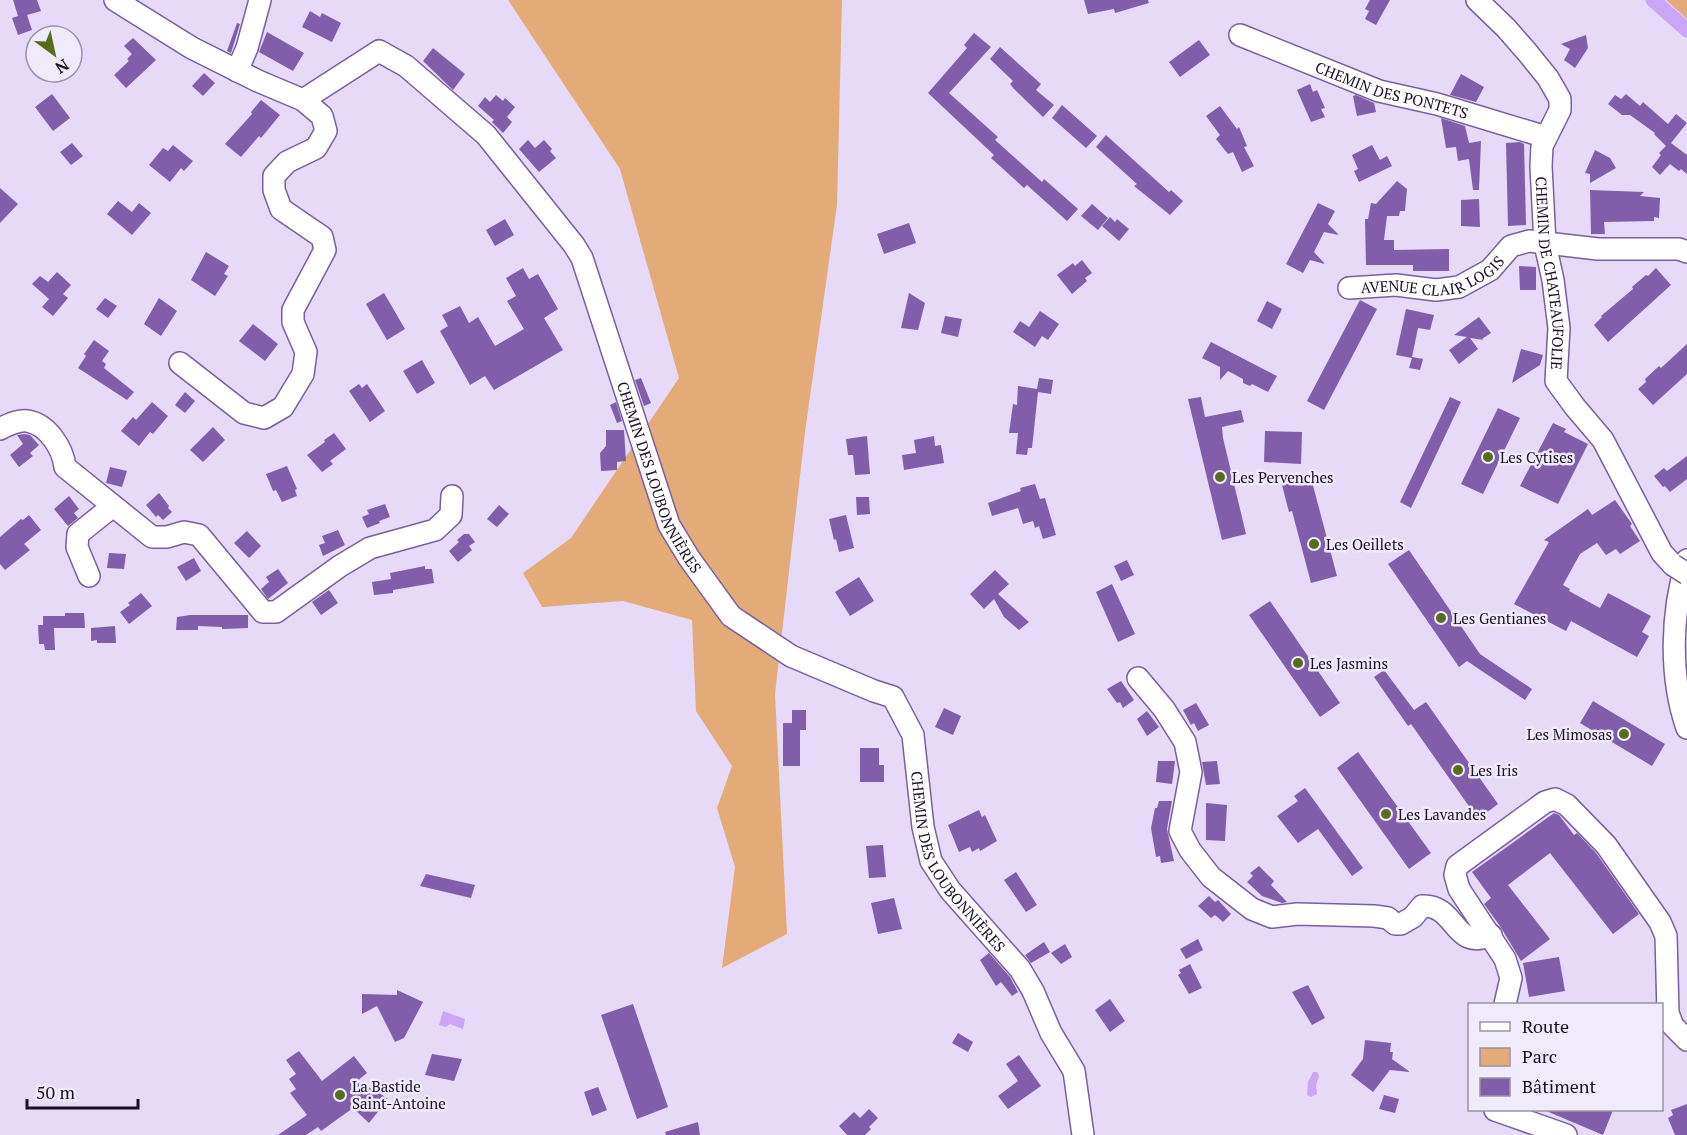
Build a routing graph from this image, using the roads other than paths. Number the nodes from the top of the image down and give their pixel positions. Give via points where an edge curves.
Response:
1 (115, 0) edge
2 (260, 0) edge
3 (1478, 0) edge
4 (1240, 35) dead end
5 (237, 71) junction
6 (303, 100) junction
7 (1546, 137) junction
8 (1545, 244) junction
9 (1687, 252) edge
10 (1349, 288) dead end
11 (180, 363) dead end
12 (0, 429) edge
13 (452, 495) dead end
14 (113, 506) junction
15 (1682, 566) edge
16 (89, 576) dead end
17 (1138, 678) dead end
18 (1687, 728) edge
19 (1491, 935) junction
20 (1505, 1003) edge
21 (1687, 1040) edge
22 (1498, 1111) edge
23 (1573, 1134) edge
24 (1083, 1135) edge

1 - 5 street
2 - 5 street
3 - 7 street, CHEMIN DE CHATEAUFOLIE via 1527,52 1560,99 1560,110
4 - 7 street, CHEMIN DES PONTETS via 1379,91
5 - 6 street
6 - 11 street via 322,116 326,131 316,148 287,162 274,176 281,209 322,237 325,250 293,310 293,322 306,352 303,374 283,407 264,418 244,413
6 - 24 street, CHEMIN DES LOUBONNIÈRES via 379,51 406,66 486,135 574,245 582,258 669,525 731,616 791,656 892,697 913,735 923,827 931,861 950,890 1020,969 1034,991 1051,1033 1074,1071
7 - 8 street, CHEMIN DE CHATEAUFOLIE via 1541,165
8 - 9 street, AVENUE CLAIR LOGIS
8 - 10 street, AVENUE CLAIR LOGIS via 1529,241 1511,246 1490,270 1459,287
8 - 15 street, CHEMIN DE CHATEAUFOLIE via 1559,328 1556,381 1603,440 1662,553
12 - 14 street via 27,421 46,430 63,455 65,467
13 - 14 street via 451,515 435,530 370,548 276,612 263,612 199,535 184,532 152,537
14 - 16 street via 78,534 77,547
15 - 18 street via 1676,610 1676,679
17 - 19 street via 1185,742 1191,772 1180,831 1210,878 1231,895 1272,917 1374,916 1388,918 1395,924 1413,917 1422,906 1431,906 1472,939
19 - 20 street via 1505,959 1510,978
19 - 21 street via 1459,889 1457,866 1545,802 1555,799 1568,805 1606,845 1660,922 1666,936 1668,1013 1673,1026
22 - 23 street

